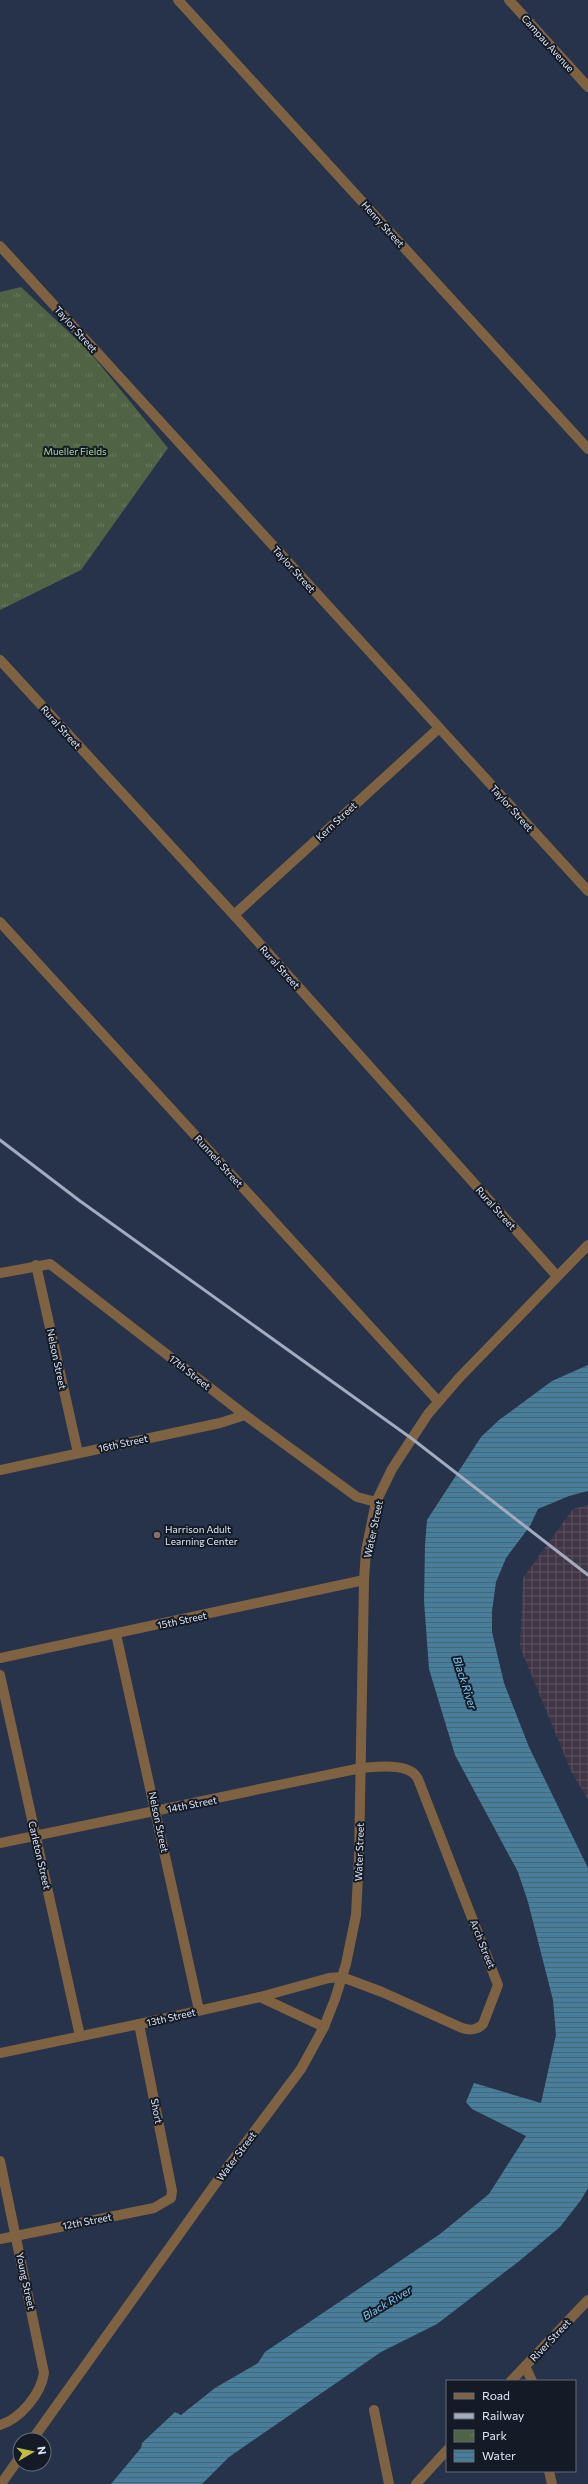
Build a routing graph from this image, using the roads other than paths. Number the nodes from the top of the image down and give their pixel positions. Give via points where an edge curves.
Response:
1 (178, 0) edge
2 (509, 0) edge
3 (588, 87) edge
4 (0, 246) edge
5 (588, 449) edge
6 (0, 660) edge
7 (439, 728) junction
8 (588, 891) edge
9 (234, 915) junction
10 (0, 922) edge
11 (588, 1245) edge
12 (36, 1265) junction
13 (0, 1273) edge
14 (557, 1276) junction
15 (438, 1401) junction
16 (245, 1415) junction
17 (78, 1452) junction
18 (0, 1470) edge
19 (376, 1502) junction
20 (364, 1580) junction
21 (116, 1634) junction
22 (0, 1658) edge
23 (0, 1675) edge
24 (361, 1768) junction
25 (156, 1811) junction
26 (35, 1836) junction
27 (0, 1843) edge
28 (342, 1977) junction
29 (260, 1996) junction
30 (199, 2010) junction
31 (139, 2024) junction
32 (324, 2027) junction
33 (80, 2036) junction
34 (0, 2053) edge
35 (0, 2161) edge
36 (171, 2198) joint
37 (16, 2235) junction
38 (0, 2238) edge
39 (588, 2300) edge
40 (584, 2307) edge
41 (525, 2366) junction
42 (512, 2380) edge
43 (532, 2380) edge
44 (374, 2410) dead end
45 (0, 2425) edge
46 (38, 2432) edge
47 (446, 2451) edge
48 (12, 2468) edge
49 (549, 2472) edge
50 (1, 2484) edge
51 (389, 2484) edge
52 (416, 2484) edge
53 (552, 2484) edge

1 - 5 street, Henry Street
2 - 3 street, Campau Avenue
4 - 7 street, Taylor Street
6 - 9 street, Rural Street
7 - 8 street, Taylor Street
7 - 9 street, Kern Street
9 - 14 street, Rural Street
10 - 15 street, Runnels Street
11 - 14 street, Water Street
12 - 13 street, 17th Street
12 - 16 street, 17th Street via 50,1264 56,1268
12 - 17 street, Nelson Street
14 - 15 street, Water Street
15 - 19 street, Water Street via 392,1469
16 - 17 street, 16th Street via 220,1423
16 - 19 street, 17th Street via 357,1497
17 - 18 street, 16th Street
19 - 20 street, Water Street via 366,1551
20 - 21 street, 15th Street
20 - 24 street, Water Street
21 - 22 street, 15th Street
21 - 25 street, Nelson Street
23 - 26 street, Carleton Street
24 - 25 street, 14th Street
24 - 28 street, Water Street via 356,1915
24 - 28 street, Arch Street via 408,1769 415,1772 498,1990 483,2024 479,2029 468,2030
25 - 26 street, 14th Street
25 - 30 street, Nelson Street
26 - 27 street, 14th Street
26 - 33 street, Carleton Street
28 - 29 street, 13th Street via 328,1978
28 - 32 street, Water Street
29 - 30 street, 13th Street
29 - 32 street
30 - 31 street, 13th Street
31 - 33 street, 13th Street
31 - 36 street, Short via 172,2190
32 - 46 street, Water Street via 301,2069 218,2180
33 - 34 street, 13th Street
35 - 37 street, Young Street
36 - 37 street, 12th Street via 154,2208
37 - 38 street, 12th Street
37 - 45 street, Young Street via 44,2373 43,2380 17,2417
39 - 40 street, River Street
40 - 41 street, River Street
41 - 42 street, River Street
41 - 43 street
44 - 51 street
47 - 52 street
48 - 50 street
49 - 53 street

